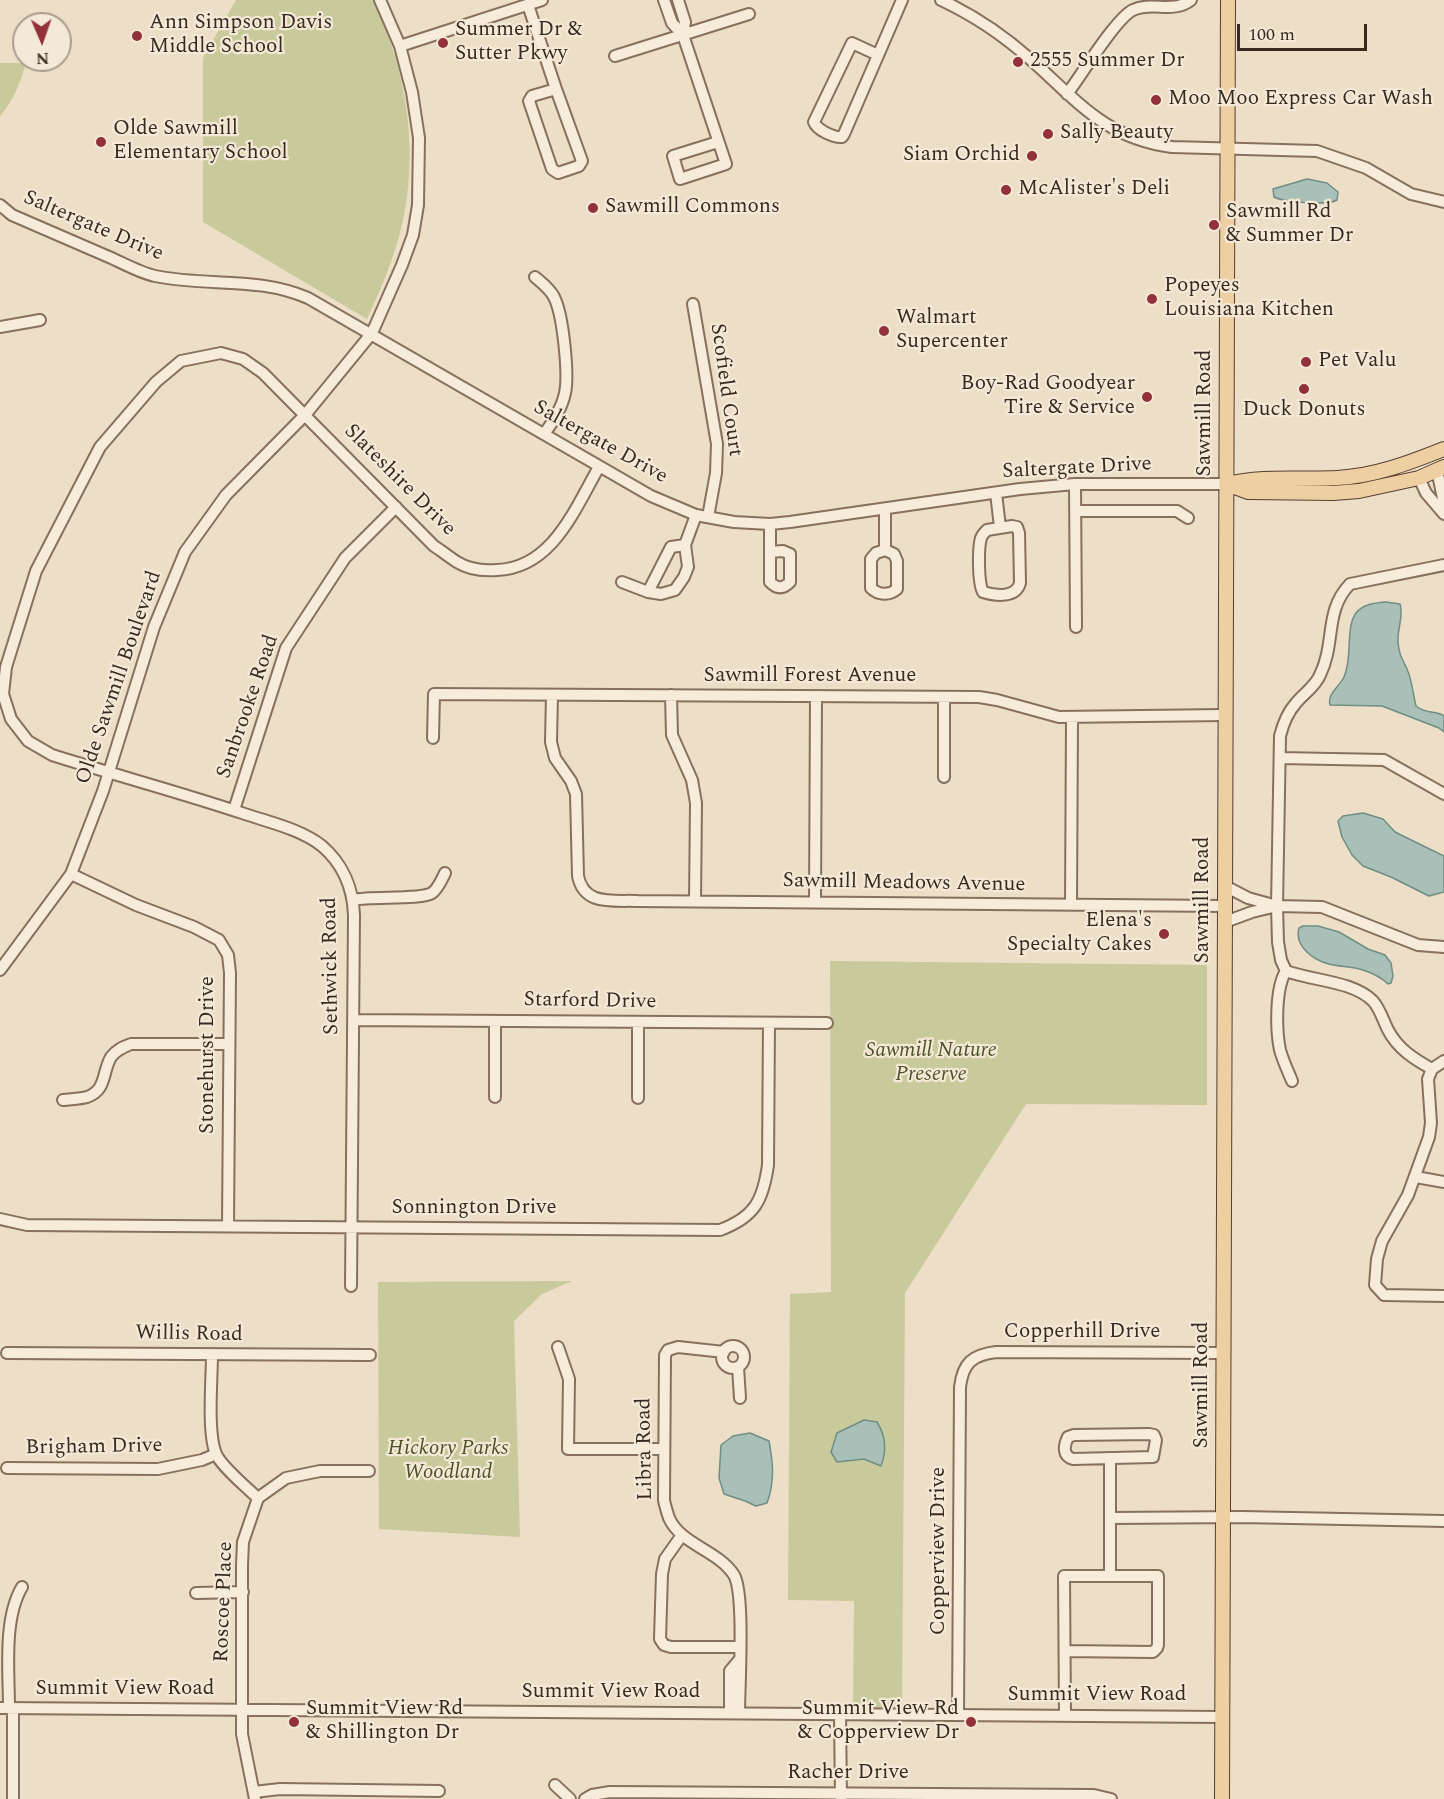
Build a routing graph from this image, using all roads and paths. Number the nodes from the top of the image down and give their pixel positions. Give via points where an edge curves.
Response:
1 (380, 0) edge
2 (542, 0) edge
3 (664, 0) edge
4 (678, 0) edge
5 (902, 0) edge
6 (941, 0) edge
7 (1191, 0) edge
8 (1228, 0) edge
9 (512, 4) edge
10 (528, 5) junction
11 (749, 14) dead end
12 (683, 35) junction
13 (400, 46) junction
14 (878, 55) junction
15 (615, 56) dead end
16 (556, 88) junction
17 (1067, 94) junction
18 (718, 142) junction
19 (1228, 148) junction
20 (1444, 202) edge
21 (0, 205) edge
22 (535, 277) dead end
23 (693, 304) dead end
24 (39, 320) dead end
25 (0, 327) edge
26 (372, 333) junction
27 (305, 415) junction
28 (544, 435) junction
29 (1444, 449) edge
30 (599, 467) junction
31 (1441, 469) edge
32 (1419, 478) junction
33 (1075, 484) junction
34 (1227, 484) junction
35 (996, 493) junction
36 (1444, 503) edge
37 (396, 507) junction
38 (885, 509) junction
39 (1075, 511) junction
40 (1444, 514) edge
41 (696, 515) junction
42 (708, 517) junction
43 (1188, 518) dead end
44 (770, 524) junction
45 (1000, 527) junction
46 (685, 545) junction
47 (885, 550) dead end
48 (770, 552) dead end
49 (1444, 565) edge
50 (622, 582) dead end
51 (648, 592) junction
52 (1076, 627) dead end
53 (552, 695) junction
54 (671, 695) junction
55 (816, 696) junction
56 (944, 697) junction
57 (1226, 715) junction
58 (1072, 718) junction
59 (433, 738) dead end
60 (1280, 758) junction
61 (108, 772) junction
62 (944, 777) dead end
63 (1444, 794) edge
64 (234, 810) junction
65 (445, 873) dead end
66 (71, 874) junction
67 (1225, 886) junction
68 (354, 900) junction
69 (695, 901) junction
70 (814, 902) junction
71 (1071, 904) junction
72 (1225, 906) junction
73 (1277, 906) junction
74 (1225, 921) junction
75 (1444, 946) edge
76 (0, 970) edge
77 (1286, 971) junction
78 (353, 1020) junction
79 (495, 1021) junction
80 (638, 1022) junction
81 (769, 1023) junction
82 (827, 1023) dead end
83 (228, 1044) junction
84 (1444, 1061) edge
85 (1432, 1069) junction
86 (1292, 1081) dead end
87 (495, 1097) dead end
88 (638, 1098) dead end
89 (63, 1100) dead end
90 (1416, 1177) junction
91 (1444, 1182) edge
92 (0, 1219) edge
93 (228, 1226) junction
94 (351, 1228) junction
95 (351, 1286) dead end
96 (1444, 1296) edge
97 (558, 1347) dead end
98 (724, 1352) junction
99 (8, 1353) dead end
100 (1224, 1353) junction
101 (212, 1355) junction
102 (370, 1355) dead end
103 (738, 1367) junction
104 (960, 1387) joint
105 (740, 1398) dead end
106 (663, 1449) junction
107 (216, 1454) junction
108 (1110, 1458) junction
109 (7, 1468) dead end
110 (369, 1471) dead end
111 (258, 1498) junction
112 (1111, 1518) junction
113 (1223, 1518) junction
114 (1444, 1521) edge
115 (682, 1535) junction
116 (1110, 1576) junction
117 (22, 1587) dead end
118 (243, 1592) junction
119 (196, 1593) dead end
120 (740, 1647) junction
121 (1065, 1652) junction
122 (7, 1708) edge
123 (242, 1710) junction
124 (735, 1713) junction
125 (840, 1714) junction
126 (958, 1715) junction
127 (1065, 1716) junction
128 (1222, 1717) junction
129 (555, 1785) dead end
130 (439, 1791) dead end
131 (255, 1795) edge
132 (841, 1796) edge
133 (13, 1799) edge
134 (570, 1799) edge
135 (585, 1799) edge
136 (1111, 1799) edge
137 (1222, 1799) edge

1 - 13 street, Olde Sawmill Boulevard
2 - 10 street
3 - 12 street via 672,23
4 - 12 street via 685,22
5 - 14 street
6 - 17 street via 998,32
7 - 17 street via 1180,7 1140,8 1125,16
8 - 19 main road, Sawmill Road
9 - 10 street
9 - 13 street
10 - 16 street
11 - 12 street
12 - 15 street
12 - 18 street
13 - 26 street, Olde Sawmill Boulevard via 419,138 418,206 405,255
14 - 14 street via 842,137 816,127 814,122 852,43
16 - 16 street via 582,161 579,166 558,173 552,169 529,101 532,96
17 - 19 street via 1103,124 1129,138 1172,147
18 - 18 street via 726,164 680,179 673,156
19 - 20 street via 1317,151 1366,168 1411,194
19 - 34 main road, Sawmill Road
21 - 26 street, Saltergate Drive via 12,216 153,276 246,282 291,291
22 - 28 street via 554,297 567,361 565,393
23 - 42 street, Scofield Court via 717,444
24 - 25 street
26 - 27 street, Olde Sawmill Boulevard
26 - 28 street, Saltergate Drive
27 - 37 street, Slateshire Drive
27 - 61 street, Olde Sawmill Boulevard via 226,495 185,552 154,627
27 - 61 street, Slateshire Drive via 253,366 221,353 181,361 156,382 100,447 36,571 6,667 3,694 11,719 28,741 52,755
28 - 30 street, Saltergate Drive
29 - 34 main road via 1368,475 1249,479
30 - 37 street, Slateshire Drive via 560,534 542,554 519,567 504,570 488,571 458,563 434,546
30 - 41 street, Saltergate Drive
31 - 32 main road
31 - 36 street
32 - 34 main road via 1333,493 1248,492
32 - 40 street
33 - 34 street, Saltergate Drive
33 - 35 street, Saltergate Drive
33 - 39 street
34 - 57 main road, Sawmill Road
35 - 38 street, Saltergate Drive
35 - 45 street
37 - 64 street, Sanbrooke Road via 345,558 286,648
38 - 44 street, Saltergate Drive
38 - 47 street
39 - 43 street via 1177,511
39 - 52 street
41 - 42 street, Saltergate Drive
41 - 46 street
42 - 44 street, Saltergate Drive
44 - 48 street
45 - 45 street via 981,536 981,588 991,594 1014,593 1020,583 1017,527
46 - 51 street via 671,547
46 - 51 street via 688,567 675,590
49 - 60 street via 1359,581 1340,595 1328,656 1315,684 1284,721
50 - 51 street
53 - 54 street, Sawmill Forest Avenue
53 - 59 street, Sawmill Forest Avenue via 434,694
53 - 69 street, Sawmill Meadows Avenue via 551,742 555,758 576,794 580,885 592,898 601,900
54 - 55 street, Sawmill Forest Avenue
54 - 69 street via 672,735 692,780 696,803
55 - 56 street, Sawmill Forest Avenue
55 - 70 street
56 - 58 street, Sawmill Forest Avenue via 988,698
56 - 62 street
57 - 58 street, Sawmill Forest Avenue
57 - 67 main road, Sawmill Road
58 - 71 street
60 - 63 street via 1384,760
60 - 73 street
61 - 64 street, Sethwick Road
61 - 66 street, Olde Sawmill Boulevard
64 - 68 street, Sethwick Road via 321,845 345,875
65 - 68 street via 431,893 423,896
66 - 76 street, Olde Sawmill Boulevard
66 - 83 street, Stonehurst Drive via 219,940 228,955 230,973
67 - 72 main road, Sawmill Road
67 - 73 street
68 - 78 street, Sethwick Road
69 - 70 street, Sawmill Meadows Avenue
70 - 71 street, Sawmill Meadows Avenue
71 - 72 street, Sawmill Meadows Avenue
72 - 74 main road, Sawmill Road
73 - 74 street
73 - 75 street via 1323,907 1418,945
73 - 77 street via 1281,960
74 - 100 main road, Sawmill Road
77 - 85 street via 1345,984 1364,994 1380,1011 1395,1043
77 - 86 street via 1281,979 1279,1032 1280,1050
78 - 79 street, Starford Drive
78 - 94 street, Sethwick Road
79 - 80 street, Starford Drive
79 - 87 street
80 - 81 street, Starford Drive
80 - 88 street
81 - 82 street, Starford Drive
81 - 94 street, Sonnington Drive via 766,1182 753,1210 732,1225 702,1231
83 - 89 street via 131,1044 111,1058 97,1092
83 - 93 street, Stonehurst Drive
84 - 85 street
85 - 90 street via 1428,1079 1429,1137
90 - 91 street
90 - 96 street via 1382,1241 1375,1285 1384,1295
92 - 93 street, Sonnington Drive via 27,1225
93 - 94 street, Sonnington Drive
94 - 95 street, Sethwick Road
97 - 106 street via 569,1379 568,1449
98 - 103 street via 724,1365
98 - 103 street via 733,1346 743,1352 744,1359
98 - 106 street, Libra Road via 678,1347 668,1350 664,1361
99 - 101 street, Willis Road
100 - 104 street, Copperhill Drive via 982,1354 970,1361 962,1373
100 - 113 main road, Sawmill Road
101 - 102 street, Willis Road
101 - 107 street via 211,1425
103 - 105 street
104 - 126 street, Copperview Drive
106 - 115 street, Libra Road via 664,1500 669,1519
107 - 109 street, Brigham Drive via 158,1469
107 - 111 street
108 - 108 street via 1153,1457 1154,1435 1074,1435 1065,1442 1068,1458
108 - 112 street
110 - 111 street via 321,1471 286,1478
111 - 118 street, Roscoe Place via 243,1542
112 - 113 street
112 - 116 street
113 - 114 street
113 - 128 main road, Sawmill Road
115 - 120 street, Libra Road via 718,1558 735,1576 740,1600
115 - 120 street via 665,1559 660,1639 671,1647
116 - 121 street via 1064,1576
116 - 121 street via 1158,1576 1157,1648 1153,1652
117 - 122 street via 10,1621
118 - 119 street
118 - 123 street, Roscoe Place
120 - 124 street, Libra Road
121 - 127 street
122 - 123 street, Summit View Road
122 - 133 street
123 - 124 street, Summit View Road
123 - 131 street, Roscoe Place via 242,1734
124 - 125 street, Summit View Road
125 - 126 street, Summit View Road
125 - 132 street
126 - 127 street, Summit View Road
127 - 128 street, Summit View Road
128 - 137 main road, Sawmill Road
129 - 134 street
130 - 131 street via 280,1789
132 - 135 street, Racher Drive via 610,1792
132 - 136 street, Racher Drive via 1094,1795

